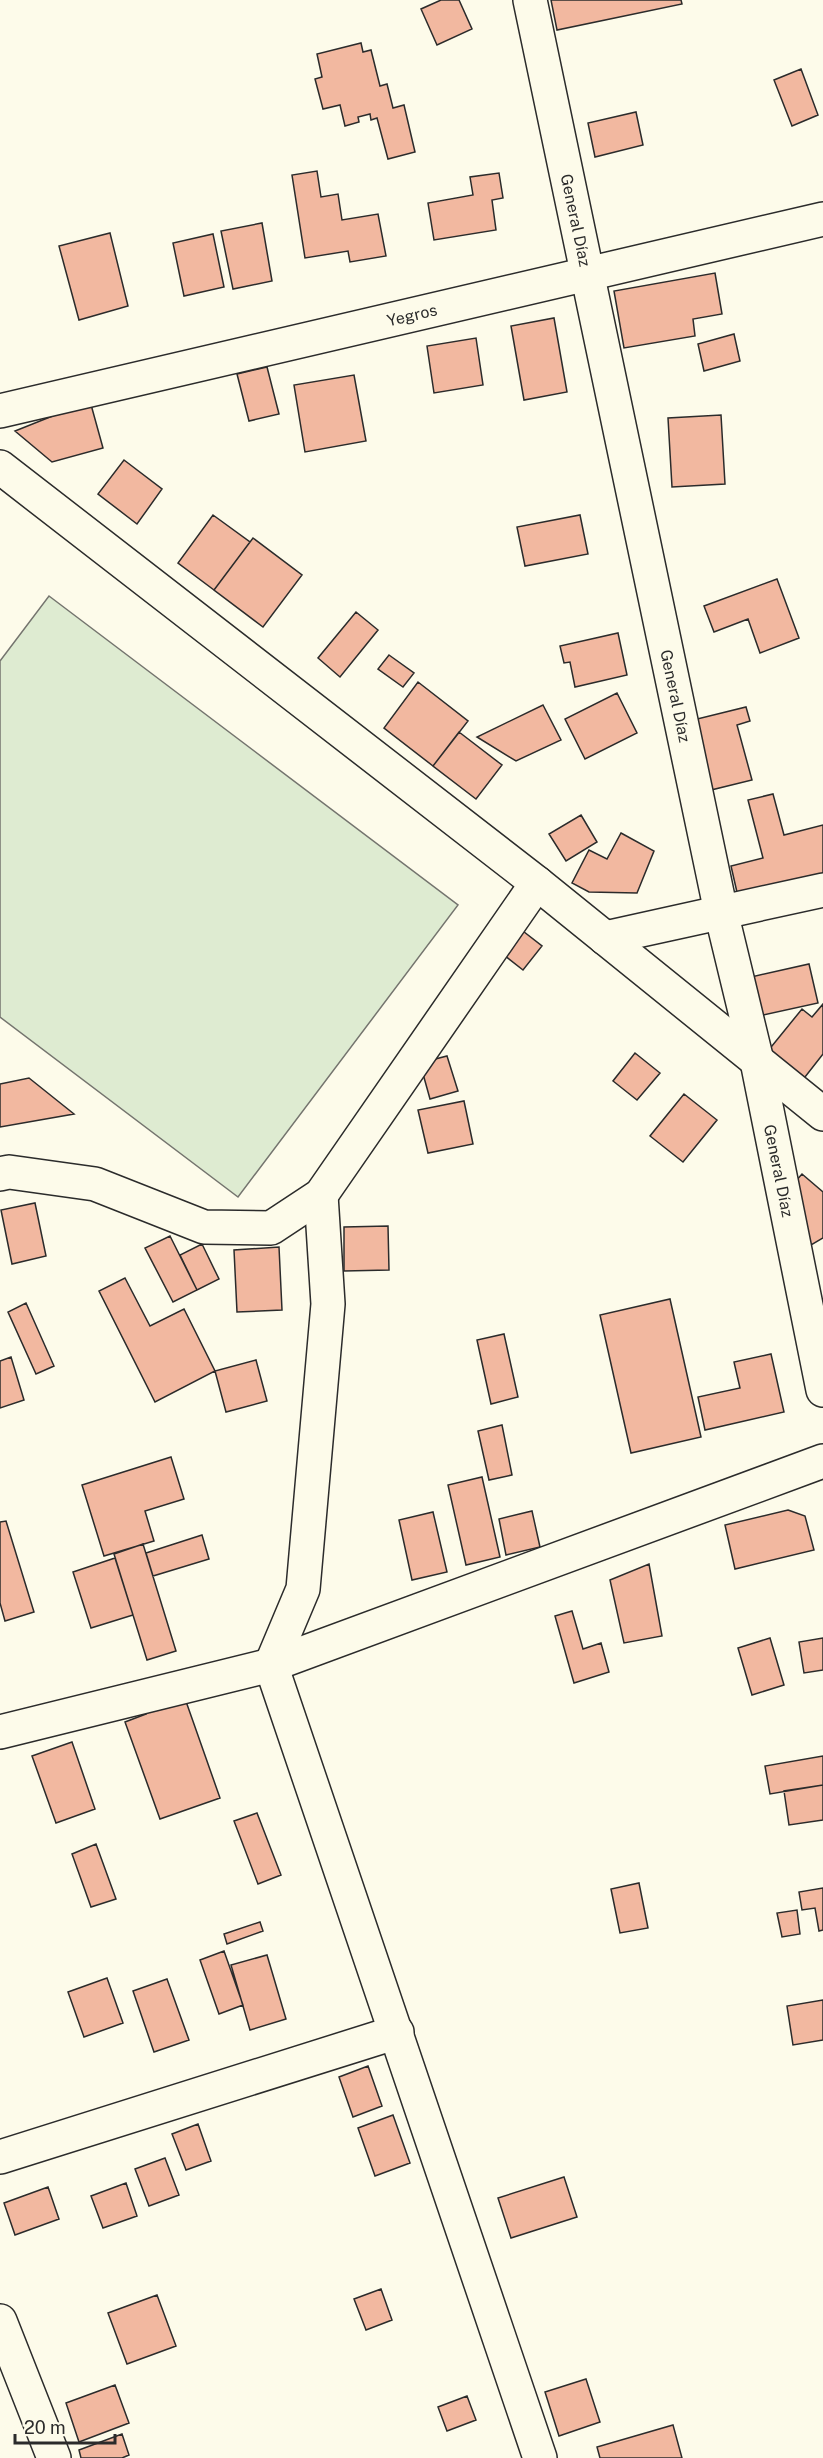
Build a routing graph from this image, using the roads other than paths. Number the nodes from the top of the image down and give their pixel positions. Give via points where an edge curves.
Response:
1 (530, 0) edge
2 (823, 219) edge
3 (588, 274) junction
4 (0, 411) edge
5 (0, 467) edge
6 (537, 883) junction
7 (823, 891) edge
8 (722, 912) junction
9 (605, 938) junction
10 (757, 1061) junction
11 (823, 1114) edge
12 (0, 1174) edge
13 (321, 1195) junction
14 (823, 1390) edge
15 (823, 1461) edge
16 (271, 1665) junction
17 (0, 1732) edge
18 (397, 2032) junction
19 (0, 2157) edge
20 (0, 2321) edge
21 (54, 2458) edge
22 (540, 2458) edge

1 - 3 street, General Díaz
2 - 3 street, Yegros
3 - 4 street, Yegros
3 - 8 street, General Díaz
5 - 6 street
6 - 9 street
6 - 13 street
7 - 8 street
8 - 9 street
8 - 10 street, General Díaz
9 - 10 street
10 - 11 street
10 - 14 street, General Díaz
12 - 13 street via 95,1184 204,1227 271,1228
13 - 16 street via 328,1304 303,1589
15 - 16 street
16 - 17 street
16 - 18 street
18 - 19 street
18 - 22 street
20 - 21 street

